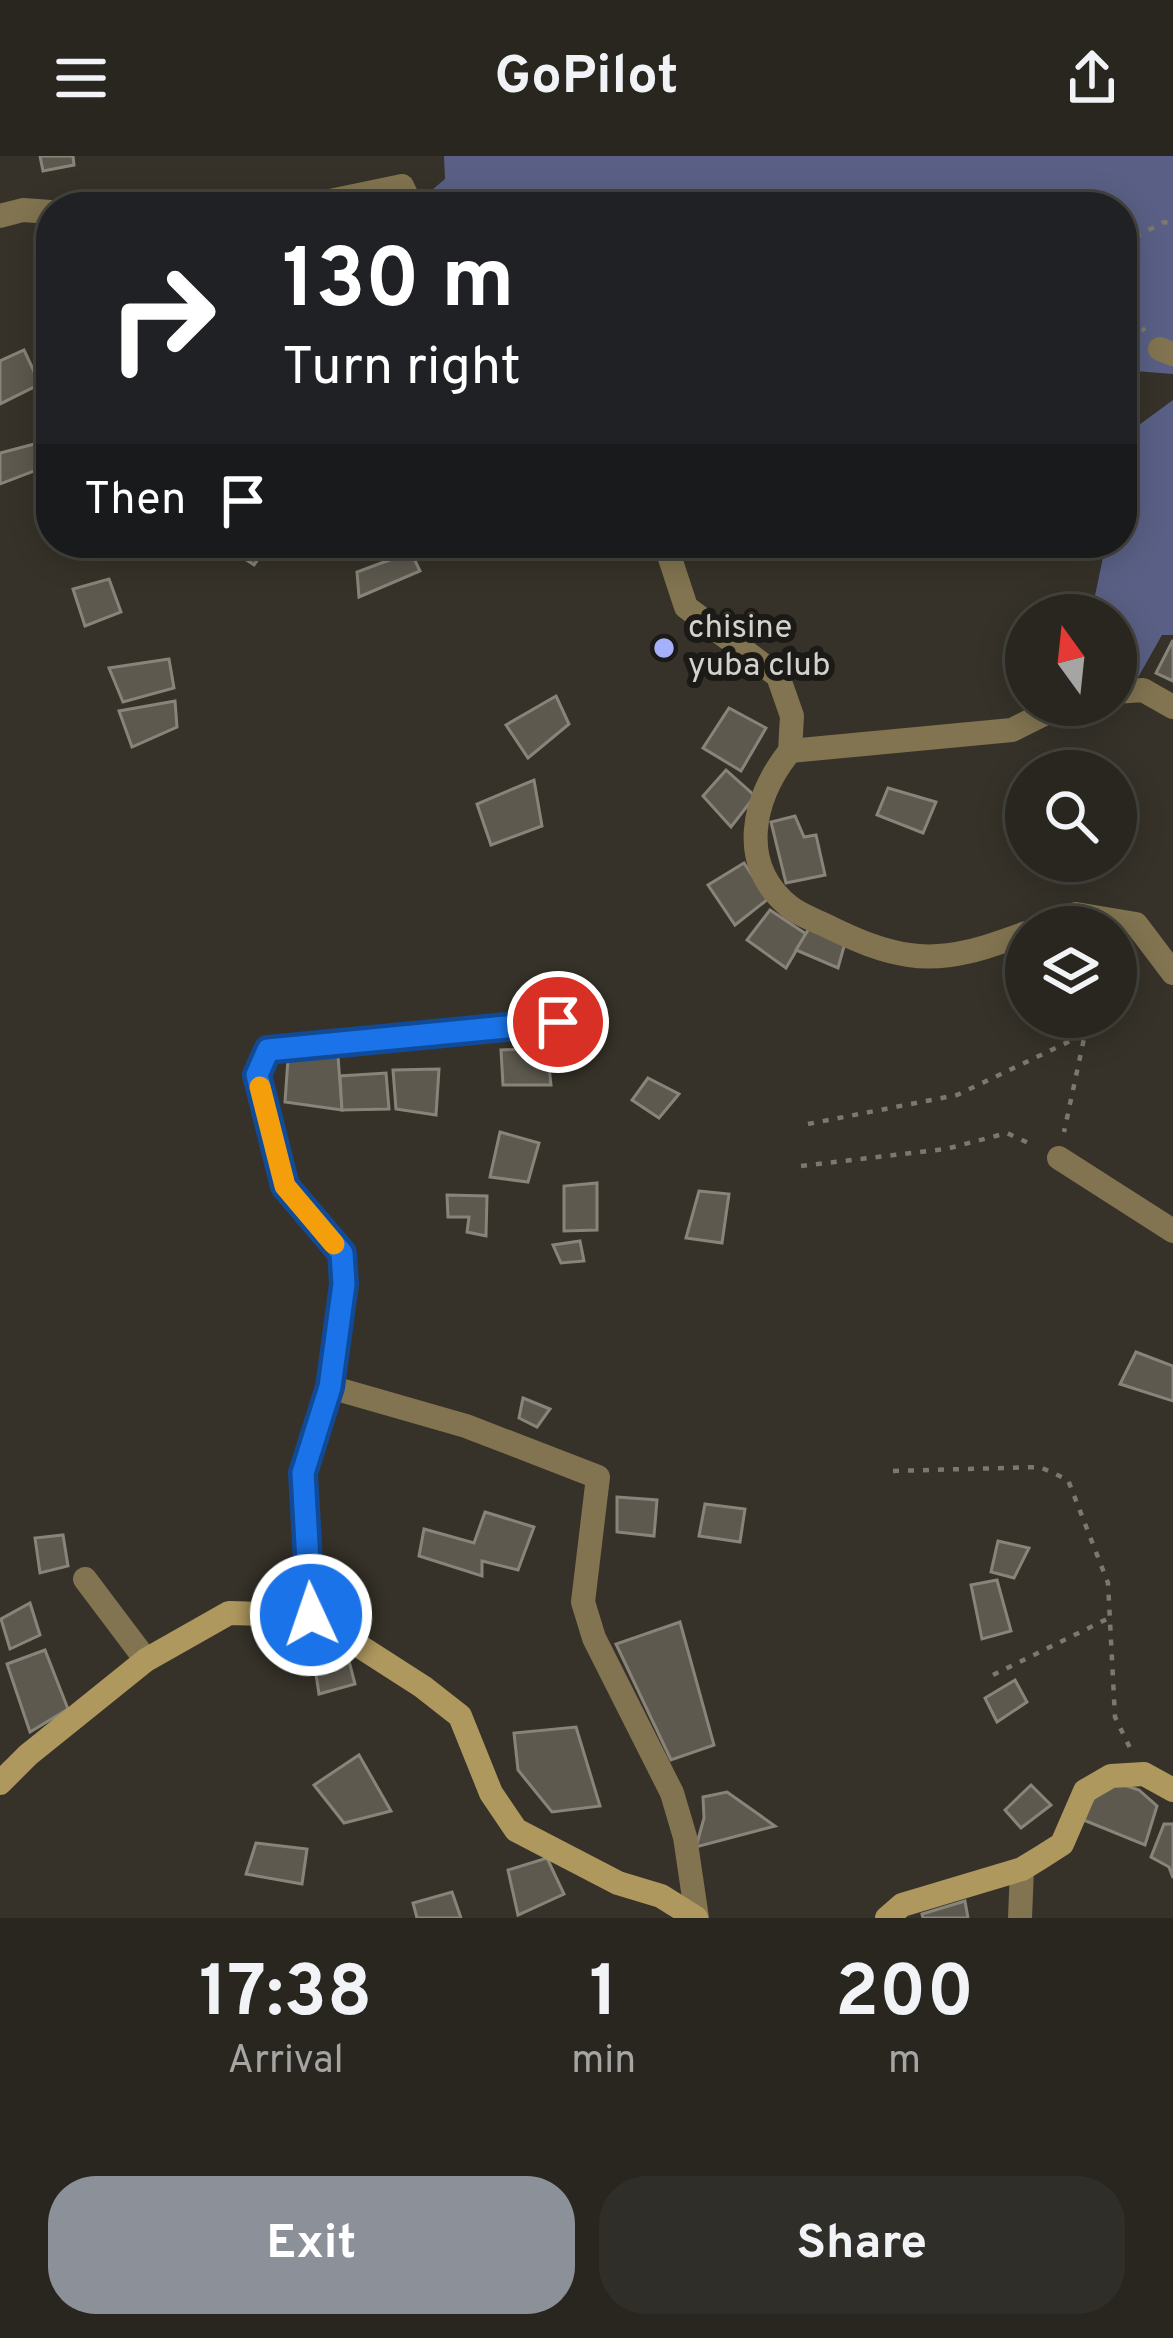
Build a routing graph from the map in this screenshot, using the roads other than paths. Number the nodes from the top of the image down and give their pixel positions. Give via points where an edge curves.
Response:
1 (373, 192) edge
2 (405, 192) edge
3 (36, 211) edge
4 (0, 216) edge
5 (670, 558) edge
6 (1137, 690) edge
7 (1173, 707) edge
8 (1020, 726) edge
9 (790, 751) junction
10 (1137, 925) edge
11 (1005, 941) edge
12 (1173, 973) edge
13 (558, 1022) dead end
14 (1058, 1158) road end
15 (1173, 1231) edge
16 (330, 1387) junction
17 (85, 1579) dead end
18 (311, 1615) junction
19 (146, 1660) junction
20 (0, 1783) edge
21 (1173, 1790) edge
22 (1022, 1869) junction
23 (697, 1918) edge
24 (887, 1918) edge
25 (1020, 1918) edge

1 - 2 street
3 - 4 street
5 - 9 street via 686,607 778,676 792,716
6 - 7 street
8 - 9 street
9 - 11 street via 769,778 755,838 766,881 790,908 866,945 912,956 973,953
10 - 12 street
13 - 16 street via 268,1050 257,1075 285,1186 342,1253
14 - 15 street
16 - 18 street via 303,1473
16 - 23 street via 466,1426 598,1477 583,1602 671,1793
17 - 19 street
18 - 19 street via 229,1613
18 - 23 street via 460,1716 491,1793 516,1830
19 - 20 street
21 - 22 street via 1144,1774 1111,1776 1084,1791 1062,1844
22 - 24 street via 902,1905
22 - 25 street

